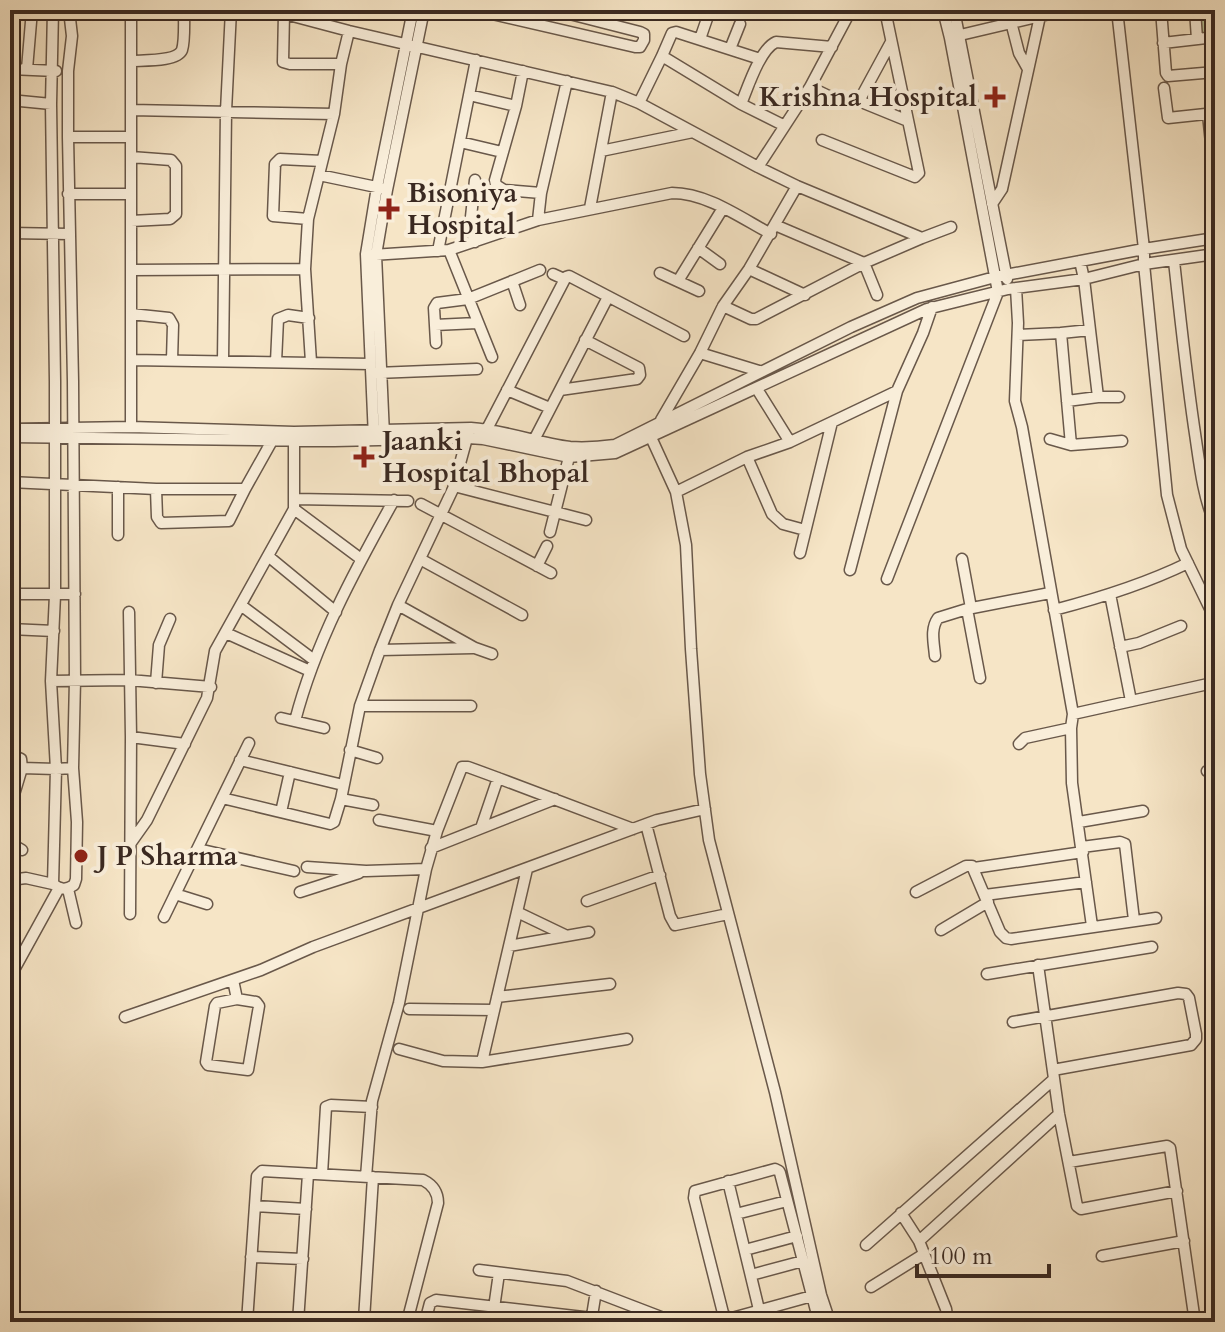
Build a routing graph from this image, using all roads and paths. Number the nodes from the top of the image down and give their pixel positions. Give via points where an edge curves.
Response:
1 (32, 10) edge
2 (69, 10) edge
3 (131, 10) edge
4 (184, 10) edge
5 (231, 10) edge
6 (270, 10) edge
7 (413, 10) edge
8 (424, 10) edge
9 (475, 10) edge
10 (554, 10) edge
11 (710, 10) edge
12 (851, 10) edge
13 (885, 10) edge
14 (943, 10) edge
15 (954, 10) edge
16 (1117, 10) edge
17 (1161, 10) edge
18 (1195, 10) edge
19 (52, 11) edge
20 (1058, 12) edge
21 (284, 13) junction
22 (577, 15) junction
23 (1040, 16) junction
24 (1011, 22) junction
25 (740, 24) dead end
26 (349, 31) junction
27 (572, 33) junction
28 (955, 36) junction
29 (1215, 37) edge
30 (700, 39) junction
31 (1197, 39) junction
32 (891, 42) junction
33 (1163, 43) junction
34 (411, 45) junction
35 (832, 47) junction
36 (730, 49) junction
37 (662, 56) junction
38 (760, 59) junction
39 (476, 60) junction
40 (131, 61) junction
41 (341, 64) junction
42 (10, 69) edge
43 (27, 69) junction
44 (1028, 69) junction
45 (52, 71) junction
46 (68, 71) junction
47 (523, 71) junction
48 (1215, 72) edge
49 (567, 81) junction
50 (810, 87) junction
51 (1164, 88) dead end
52 (612, 92) junction
53 (469, 95) junction
54 (10, 100) edge
55 (859, 101) junction
56 (639, 103) junction
57 (51, 104) junction
58 (741, 104) junction
59 (516, 106) junction
60 (131, 110) junction
61 (226, 111) junction
62 (334, 114) junction
63 (1211, 114) edge
64 (908, 121) junction
65 (783, 125) junction
66 (693, 132) junction
67 (68, 137) junction
68 (131, 137) junction
69 (822, 140) dead end
70 (460, 142) junction
71 (601, 151) junction
72 (502, 152) junction
73 (131, 157) junction
74 (322, 161) junction
75 (758, 167) junction
76 (319, 175) junction
77 (475, 180) dead end
78 (1215, 182) edge
79 (797, 186) junction
80 (382, 188) junction
81 (541, 193) junction
82 (68, 194) junction
83 (131, 194) junction
84 (992, 204) junction
85 (590, 208) junction
86 (723, 208) junction
87 (308, 219) junction
88 (538, 220) junction
89 (131, 221) junction
90 (951, 227) dead end
91 (773, 229) junction
92 (10, 233) edge
93 (52, 234) junction
94 (69, 234) junction
95 (922, 238) junction
96 (1215, 238) edge
97 (475, 242) junction
98 (698, 248) junction
99 (1144, 249) junction
100 (444, 251) junction
101 (371, 254) junction
102 (1215, 254) edge
103 (1080, 261) junction
104 (1174, 261) junction
105 (864, 263) junction
106 (720, 264) dead end
107 (1144, 264) junction
108 (305, 269) junction
109 (749, 269) junction
110 (131, 270) junction
111 (224, 270) junction
112 (540, 270) dead end
113 (660, 273) dead end
114 (553, 274) dead end
115 (1001, 276) junction
116 (564, 279) junction
117 (1084, 279) junction
118 (512, 281) junction
119 (678, 281) junction
120 (1007, 290) junction
121 (699, 291) dead end
122 (805, 295) junction
123 (877, 295) dead end
124 (608, 297) junction
125 (468, 299) junction
126 (520, 305) dead end
127 (723, 306) junction
128 (932, 307) junction
129 (131, 314) junction
130 (309, 318) junction
131 (477, 323) junction
132 (435, 325) junction
133 (1090, 330) junction
134 (1061, 333) junction
135 (1018, 335) junction
136 (684, 336) dead end
137 (585, 340) junction
138 (436, 343) dead end
139 (700, 353) junction
140 (492, 357) dead end
141 (131, 360) junction
142 (172, 360) junction
143 (223, 361) junction
144 (276, 362) junction
145 (311, 362) junction
146 (477, 369) dead end
147 (374, 370) junction
148 (759, 371) junction
149 (757, 389) junction
150 (507, 390) junction
151 (560, 390) junction
152 (897, 391) junction
153 (1098, 397) junction
154 (1119, 397) dead end
155 (1067, 401) junction
156 (550, 408) junction
157 (660, 420) junction
158 (832, 422) junction
159 (131, 427) junction
160 (646, 427) junction
161 (10, 429) edge
162 (487, 429) junction
163 (55, 433) junction
164 (73, 434) junction
165 (379, 436) junction
166 (10, 437) edge
167 (467, 438) junction
168 (652, 438) junction
169 (273, 439) junction
170 (294, 439) junction
171 (1050, 439) dead end
172 (534, 440) junction
173 (1122, 441) dead end
174 (790, 442) junction
175 (1071, 445) junction
176 (569, 457) junction
177 (747, 457) junction
178 (10, 482) edge
179 (55, 483) junction
180 (73, 484) junction
181 (454, 486) junction
182 (118, 487) junction
183 (156, 489) junction
184 (245, 489) junction
185 (676, 492) junction
186 (394, 500) junction
187 (408, 501) dead end
188 (294, 504) junction
189 (421, 504) dead end
190 (555, 512) junction
191 (442, 515) junction
192 (586, 520) dead end
193 (1215, 524) edge
194 (805, 530) junction
195 (550, 532) dead end
196 (118, 535) dead end
197 (10, 540) edge
198 (547, 546) dead end
199 (800, 553) dead end
200 (268, 556) junction
201 (361, 559) junction
202 (420, 559) junction
203 (962, 559) dead end
204 (1188, 563) junction
205 (537, 566) junction
206 (850, 570) dead end
207 (551, 573) dead end
208 (887, 579) dead end
209 (1050, 593) junction
210 (75, 594) junction
211 (1110, 594) junction
212 (55, 595) junction
213 (398, 605) junction
214 (242, 606) junction
215 (969, 609) junction
216 (1054, 610) junction
217 (129, 612) dead end
218 (336, 612) junction
219 (522, 615) dead end
220 (170, 619) dead end
221 (1215, 619) edge
222 (1181, 626) dead end
223 (10, 629) edge
224 (54, 631) junction
225 (226, 633) junction
226 (1120, 647) junction
227 (475, 648) junction
228 (380, 650) junction
229 (492, 654) dead end
230 (935, 656) dead end
231 (312, 666) junction
232 (980, 678) dead end
233 (75, 680) junction
234 (129, 680) junction
235 (51, 681) junction
236 (156, 683) junction
237 (1215, 685) edge
238 (211, 687) junction
239 (1131, 701) junction
240 (360, 706) junction
241 (471, 706) dead end
242 (1073, 714) junction
243 (281, 718) dead end
244 (295, 721) junction
245 (324, 728) dead end
246 (1071, 728) junction
247 (131, 737) junction
248 (249, 743) dead end
249 (185, 744) junction
250 (1019, 744) dead end
251 (350, 750) junction
252 (10, 754) edge
253 (377, 758) dead end
254 (240, 760) junction
255 (22, 768) junction
256 (73, 768) junction
257 (56, 769) junction
258 (290, 772) junction
259 (498, 778) junction
260 (343, 785) junction
261 (222, 798) junction
262 (341, 799) junction
263 (555, 799) junction
264 (11, 801) edge
265 (373, 805) dead end
266 (705, 809) junction
267 (1143, 811) dead end
268 (281, 812) junction
269 (379, 820) dead end
270 (77, 822) junction
271 (1079, 822) junction
272 (55, 824) junction
273 (646, 824) junction
274 (481, 828) junction
275 (633, 829) junction
276 (437, 831) junction
277 (10, 843) edge
278 (130, 844) junction
279 (431, 848) junction
280 (198, 849) junction
281 (22, 850) dead end
282 (1082, 850) junction
283 (307, 867) dead end
284 (974, 868) junction
285 (426, 869) junction
286 (527, 869) junction
287 (294, 871) dead end
288 (366, 871) junction
289 (660, 875) junction
290 (10, 880) edge
291 (1086, 882) junction
292 (60, 887) junction
293 (300, 892) dead end
294 (916, 892) dead end
295 (175, 894) junction
296 (986, 899) junction
297 (587, 901) dead end
298 (207, 904) dead end
299 (418, 908) junction
300 (517, 912) junction
301 (130, 914) dead end
302 (728, 914) junction
303 (164, 917) dead end
304 (1156, 918) dead end
305 (1134, 920) junction
306 (76, 923) dead end
307 (1092, 926) junction
308 (941, 930) dead end
309 (589, 932) dead end
310 (567, 935) junction
311 (509, 946) junction
312 (1152, 947) dead end
313 (1038, 965) junction
314 (987, 974) dead end
315 (10, 977) edge
316 (233, 980) junction
317 (610, 984) dead end
318 (497, 997) junction
319 (237, 999) junction
320 (409, 1009) dead end
321 (494, 1010) junction
322 (125, 1017) dead end
323 (1046, 1017) junction
324 (1013, 1022) dead end
325 (627, 1039) dead end
326 (399, 1049) dead end
327 (482, 1062) junction
328 (1054, 1074) junction
329 (372, 1107) junction
330 (1059, 1114) junction
331 (1069, 1162) junction
332 (308, 1174) junction
333 (322, 1174) junction
334 (369, 1177) junction
335 (728, 1181) junction
336 (1177, 1191) junction
337 (787, 1201) junction
338 (255, 1206) junction
339 (306, 1209) junction
340 (901, 1213) junction
341 (736, 1214) junction
342 (797, 1236) junction
343 (919, 1241) junction
344 (1184, 1241) junction
345 (866, 1245) dead end
346 (745, 1250) junction
347 (804, 1253) junction
348 (924, 1254) junction
349 (1102, 1256) dead end
350 (251, 1257) junction
351 (303, 1259) junction
352 (479, 1270) dead end
353 (499, 1273) junction
354 (751, 1275) junction
355 (871, 1287) dead end
356 (596, 1291) junction
357 (812, 1296) junction
358 (494, 1308) junction
359 (760, 1316) edge
360 (364, 1320) dead end
361 (591, 1320) edge
362 (247, 1322) edge
363 (298, 1322) edge
364 (407, 1322) edge
365 (425, 1322) edge
366 (492, 1322) edge
367 (674, 1322) edge
368 (819, 1322) edge
369 (830, 1322) edge
370 (948, 1322) edge
371 (1195, 1322) edge

1 - 43 street
2 - 46 street
3 - 40 street
4 - 40 street via 178,55
5 - 61 street
6 - 21 street
7 - 34 street
8 - 34 street
9 - 27 street
10 - 22 street
11 - 30 street
12 - 35 street
13 - 32 street
14 - 28 street
15 - 28 street
16 - 99 street
17 - 33 street
18 - 31 street
19 - 45 street
20 - 23 street
21 - 26 street
21 - 41 street via 283,62
22 - 27 street
22 - 27 street via 640,32 644,40 635,47
23 - 24 street
23 - 44 street
24 - 28 street
24 - 44 street
25 - 36 street
26 - 34 street
26 - 41 street
28 - 84 street
28 - 115 street
29 - 31 street
30 - 36 street
30 - 37 street via 674,32
31 - 33 street
32 - 55 street
32 - 64 street
33 - 48 street via 1168,76
34 - 39 street
34 - 80 street
35 - 38 street via 776,42
35 - 50 street
36 - 38 street
37 - 56 street
37 - 58 street
38 - 58 street
39 - 47 street
39 - 53 street
40 - 60 street
41 - 62 street
42 - 43 street
43 - 45 street
44 - 84 street via 1002,189
45 - 46 street
45 - 57 street
46 - 67 street
47 - 49 street
47 - 59 street
49 - 52 street
49 - 81 street
50 - 55 street via 837,100
50 - 65 street
51 - 63 street via 1168,118
52 - 56 street
52 - 71 street
53 - 59 street
53 - 70 street
54 - 57 street
55 - 64 street
56 - 66 street
57 - 93 street
58 - 65 street
59 - 72 street
60 - 61 street
60 - 68 street
61 - 62 street
61 - 111 street
62 - 74 street
63 - 78 street
64 - 69 street via 919,173 915,177
65 - 75 street
66 - 71 street
66 - 75 street
67 - 68 street
67 - 82 street
68 - 73 street
70 - 72 street
70 - 100 street
71 - 85 street
72 - 81 street via 496,185
73 - 83 street
73 - 89 street via 171,160 176,166 176,214 170,219
74 - 76 street
74 - 87 street via 280,159 275,164 273,216
75 - 79 street
76 - 80 street
76 - 87 street
77 - 97 street via 470,226
79 - 91 street
79 - 95 street
80 - 101 street
81 - 88 street
82 - 83 street
82 - 94 street
83 - 89 street
84 - 115 street
85 - 86 street via 678,193
85 - 88 street
86 - 91 street
86 - 98 street
87 - 108 street
88 - 97 street
89 - 110 street
90 - 95 street
91 - 105 street
91 - 109 street
92 - 93 street
93 - 94 street
93 - 163 street
94 - 164 street
95 - 105 street
96 - 99 street
97 - 100 street
98 - 106 street
98 - 119 street
99 - 103 street
99 - 107 street
100 - 101 street
100 - 125 street
101 - 147 street
102 - 104 street
103 - 115 street
103 - 117 street
104 - 107 street
104 - 193 street via 1197,451
105 - 122 street
105 - 123 street
107 - 117 street
107 - 204 street via 1167,495
108 - 111 street
108 - 130 street
109 - 122 street
109 - 127 street
110 - 111 street
110 - 129 street
111 - 143 street
112 - 118 street
113 - 119 street
114 - 116 street
115 - 120 street
115 - 148 street via 917,298
116 - 124 street via 569,276
116 - 150 street
117 - 120 street
117 - 133 street
118 - 125 street
118 - 126 street
119 - 121 street
120 - 128 street
120 - 135 street
120 - 208 street
122 - 127 street via 756,319
124 - 136 street
124 - 137 street
125 - 131 street
125 - 132 street via 437,303
127 - 139 street
128 - 149 street
128 - 152 street
129 - 141 street
129 - 142 street via 169,318
130 - 144 street via 278,319
130 - 145 street
131 - 132 street
131 - 140 street
132 - 138 street
133 - 134 street
133 - 153 street
134 - 135 street
134 - 155 street
135 - 209 street via 1015,401
137 - 151 street
137 - 151 street via 639,368 639,378
139 - 148 street
139 - 157 street
141 - 142 street
141 - 159 street
142 - 143 street
143 - 144 street
144 - 145 street
145 - 147 street
146 - 147 street
147 - 165 street
148 - 157 street
149 - 168 street
149 - 174 street
150 - 156 street
150 - 162 street
151 - 156 street
152 - 158 street
152 - 206 street
153 - 154 street
153 - 155 street
155 - 175 street
156 - 172 street
157 - 160 street
158 - 174 street
158 - 194 street
159 - 164 street
159 - 165 street
160 - 168 street
160 - 172 street via 623,442 594,447
161 - 163 street
162 - 165 street
162 - 172 street
163 - 164 street
163 - 166 street
163 - 179 street
164 - 169 street
164 - 180 street
165 - 167 street
165 - 170 street
167 - 176 street
167 - 181 street
168 - 176 street via 615,453
168 - 185 street
169 - 170 street
169 - 184 street
170 - 188 street
171 - 175 street
173 - 175 street
174 - 177 street
176 - 190 street
177 - 185 street
177 - 194 street via 772,514 783,524
178 - 179 street
179 - 180 street
179 - 212 street
180 - 182 street
180 - 210 street
181 - 190 street
181 - 191 street
182 - 183 street
182 - 196 street
183 - 184 street
183 - 184 street via 159,522 193,523 229,521
185 - 266 street via 686,545
186 - 187 street
186 - 188 street
186 - 201 street
188 - 200 street
188 - 201 street
189 - 191 street
190 - 192 street
190 - 195 street
191 - 202 street
191 - 205 street
194 - 199 street
197 - 212 street via 10,594
198 - 205 street
200 - 214 street
200 - 218 street
201 - 218 street
202 - 213 street
202 - 219 street
203 - 215 street
204 - 211 street
204 - 221 street
205 - 207 street
209 - 215 street
209 - 216 street
210 - 212 street
210 - 233 street
211 - 216 street
211 - 226 street
212 - 224 street
213 - 227 street
213 - 228 street
214 - 225 street
214 - 231 street
215 - 230 street via 935,621
215 - 232 street
216 - 242 street
217 - 234 street
218 - 231 street
220 - 236 street via 159,645
222 - 226 street
223 - 224 street
224 - 235 street
225 - 231 street
225 - 238 street via 215,651
226 - 239 street
227 - 228 street
227 - 229 street
228 - 240 street
231 - 244 street
233 - 234 street
233 - 235 street
233 - 256 street
234 - 236 street
234 - 247 street
235 - 257 street
236 - 238 street
237 - 239 street
238 - 249 street
239 - 242 street
240 - 241 street
240 - 251 street
242 - 246 street
243 - 244 street
244 - 245 street
246 - 250 street
246 - 271 street
247 - 249 street
247 - 278 street
248 - 254 street
249 - 278 street
251 - 253 street
251 - 260 street
252 - 255 street via 21,759
254 - 258 street
254 - 261 street
255 - 257 street
255 - 264 street
256 - 257 street
256 - 270 street
257 - 272 street
258 - 260 street
258 - 268 street
259 - 263 street
259 - 274 street
259 - 276 street via 462,767
260 - 262 street
261 - 268 street
261 - 280 street
262 - 265 street
262 - 268 street via 332,824
263 - 274 street
263 - 275 street
266 - 273 street
266 - 302 street
267 - 271 street
269 - 276 street
270 - 272 street
270 - 292 street via 76,879 74,885
271 - 282 street
272 - 292 street
273 - 275 street
273 - 289 street
274 - 279 street
275 - 286 street
276 - 279 street
277 - 281 street
278 - 301 street
279 - 285 street
280 - 287 street
280 - 295 street
282 - 284 street
282 - 291 street
282 - 305 street via 1125,844
283 - 288 street
284 - 294 street via 966,866
284 - 296 street
285 - 288 street
285 - 299 street
286 - 299 street
286 - 300 street
288 - 293 street
289 - 297 street
289 - 302 street via 675,925
290 - 292 street via 26,878
291 - 296 street
291 - 307 street
292 - 306 street
292 - 315 street
295 - 298 street
295 - 303 street
296 - 307 street via 1006,938
296 - 308 street
299 - 316 street
299 - 329 street
300 - 310 street
300 - 311 street
302 - 347 street via 775,1092
304 - 305 street
305 - 307 street
309 - 310 street
310 - 311 street
311 - 318 street
312 - 313 street
313 - 314 street
313 - 323 street
316 - 319 street
316 - 322 street
317 - 318 street
318 - 321 street
319 - 319 street via 259,1006 248,1070 208,1065 215,1006
320 - 321 street
321 - 327 street
323 - 324 street
323 - 328 street
323 - 328 street via 1182,993 1189,998 1196,1034 1191,1045
325 - 327 street
326 - 327 street via 443,1061
328 - 330 street
328 - 340 street
329 - 333 street via 326,1107
329 - 334 street
330 - 331 street
330 - 343 street
331 - 336 street via 1167,1146
331 - 336 street via 1081,1209
332 - 333 street
332 - 338 street via 262,1171
332 - 339 street
333 - 334 street
334 - 360 street
334 - 364 street via 423,1180 438,1196
335 - 337 street via 777,1169
335 - 341 street
335 - 359 street via 698,1189 694,1198 724,1316
336 - 344 street
337 - 341 street
337 - 342 street
338 - 339 street
338 - 350 street
339 - 351 street
340 - 343 street
340 - 345 street
341 - 346 street
342 - 346 street
342 - 347 street
343 - 348 street
344 - 349 street
344 - 371 street
346 - 354 street
347 - 354 street
347 - 357 street
347 - 369 street
348 - 355 street
348 - 370 street
350 - 351 street
350 - 362 street
351 - 363 street
352 - 353 street
353 - 356 street via 567,1281
353 - 358 street
354 - 359 street
356 - 361 street
356 - 367 street
357 - 359 street
357 - 368 street
358 - 361 street
358 - 365 street via 434,1300
358 - 366 street

